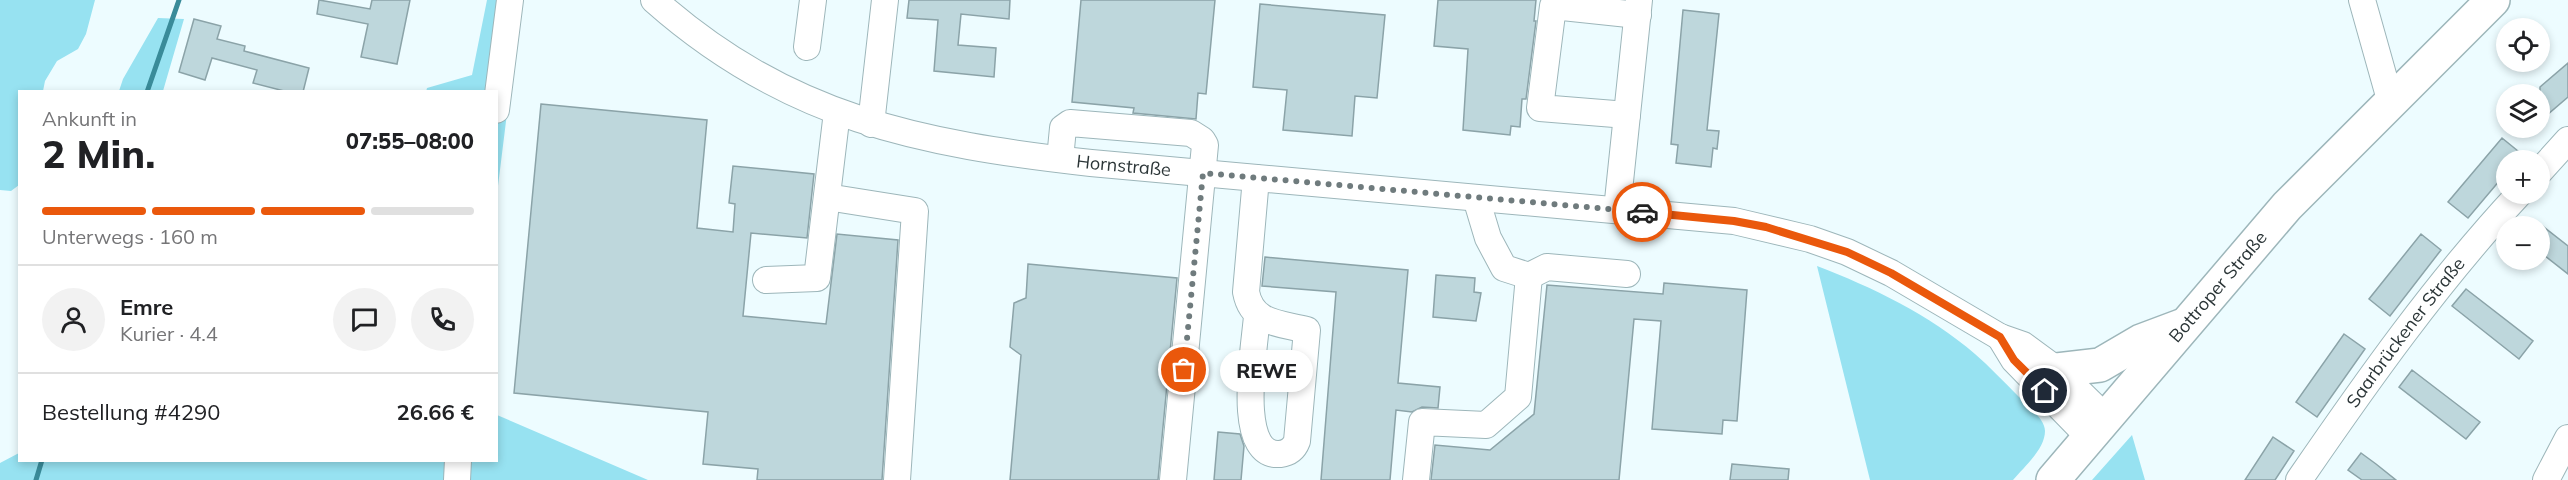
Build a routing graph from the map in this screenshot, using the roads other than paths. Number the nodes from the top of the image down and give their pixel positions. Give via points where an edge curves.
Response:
1 (510, 0) edge
2 (654, 0) edge
3 (813, 0) edge
4 (885, 0) edge
5 (2362, 0) edge
6 (2493, 0) edge
7 (1638, 8) edge
8 (807, 47) dead end
9 (498, 94) edge
10 (2391, 103) junction
11 (837, 112) junction
12 (1627, 115) junction
13 (871, 124) junction
14 (2568, 141) edge
15 (1060, 159) junction
16 (2550, 160) edge
17 (1203, 173) junction
18 (1256, 178) junction
19 (827, 196) junction
20 (1476, 198) junction
21 (2510, 204) edge
22 (1617, 210) junction
23 (1627, 274) dead end
24 (1529, 276) junction
25 (766, 280) dead end
26 (1257, 316) junction
27 (2183, 325) junction
28 (2000, 337) junction
29 (2057, 370) junction
30 (2098, 428) junction
31 (2568, 438) edge
32 (458, 462) edge
33 (457, 480) edge
34 (897, 480) edge
35 (1173, 480) edge
36 (1416, 480) edge
37 (2053, 480) edge
38 (2299, 480) edge
39 (2546, 480) edge

1 - 9 street
2 - 11 street, Hornstraße via 680,23 765,80
3 - 8 street
4 - 13 street
5 - 10 street
6 - 10 main road, Bottroper Straße
7 - 12 street
7 - 12 street via 1553,6 1540,108
10 - 27 main road, Bottroper Straße via 2287,206
11 - 13 street, Hornstraße
11 - 19 street
12 - 22 street
13 - 15 street, Hornstraße via 969,146
14 - 16 street
15 - 17 street, Hornstraße
15 - 17 street via 1063,128 1070,123 1191,133 1205,145
17 - 18 street, Hornstraße
17 - 35 street
18 - 20 street, Hornstraße
18 - 26 street via 1246,292 1248,305
19 - 25 street via 817,278
19 - 34 street via 915,211
20 - 22 street, Hornstraße
20 - 24 street via 1488,238 1504,268
21 - 38 street, Saarbrückener Straße via 2473,243 2379,365
22 - 28 street, Hornstraße via 1745,223 1803,237 1891,273
23 - 24 street via 1547,267
24 - 36 street via 1518,397 1486,425 1422,422
26 - 26 street via 1307,330 1297,441 1285,453 1264,451 1255,441 1250,417
27 - 29 main road via 2141,341 2100,365
27 - 30 main road, Bottroper Straße
28 - 29 street, Hornstraße via 2023,345
28 - 30 street, Hornstraße via 2014,360
29 - 30 street, Hornstraße
30 - 37 main road, Bottroper Straße
31 - 39 street
32 - 33 street

